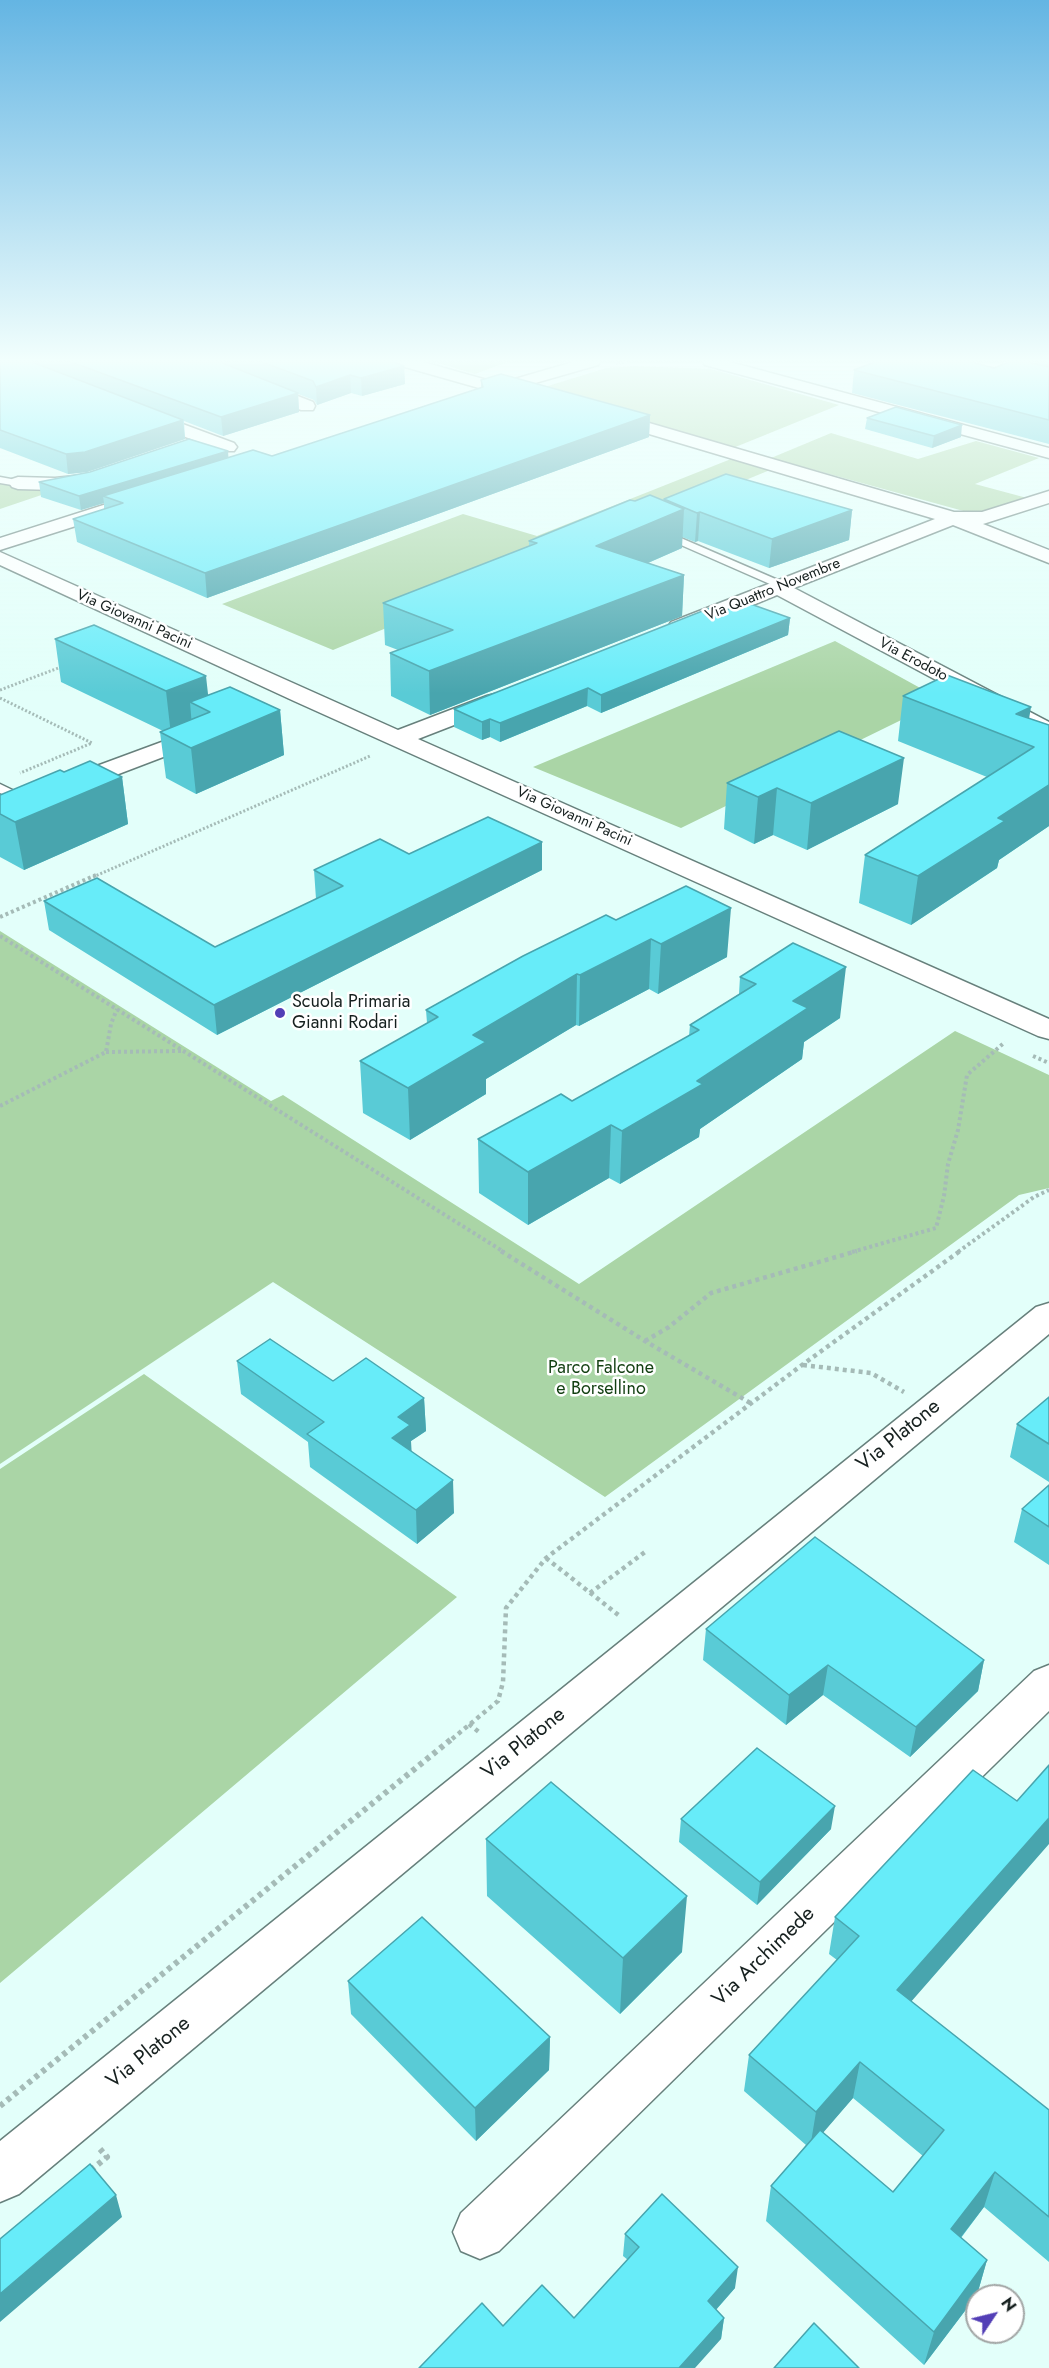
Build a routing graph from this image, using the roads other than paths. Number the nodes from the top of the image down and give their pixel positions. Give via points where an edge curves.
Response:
1 (799, 473) edge
2 (102, 476) edge
3 (9, 481) edge
4 (1046, 501) edge
5 (132, 502) edge
6 (953, 518) junction
7 (645, 526) edge
8 (0, 544) edge
9 (1048, 557) edge
10 (0, 558) edge
11 (780, 587) junction
12 (656, 636) edge
13 (513, 693) edge
14 (302, 696) junction
15 (274, 707) edge
16 (230, 723) edge
17 (1049, 731) edge
18 (400, 738) junction
19 (0, 788) edge
20 (16, 804) joint
21 (846, 940) junction
22 (822, 956) edge
23 (1049, 1030) edge
24 (1049, 1315) edge
25 (1049, 1683) edge
26 (0, 2175) edge
27 (480, 2232) dead end

1 - 6 street
2 - 3 street via 70,483
4 - 6 street, Via Quattro Novembre via 983,518
5 - 8 street
6 - 9 street
6 - 11 street, Via Quattro Novembre
7 - 11 lane
10 - 14 street, Via Giovanni Pacini
11 - 12 street, Via Quattro Novembre
11 - 17 street, Via Erodoto
13 - 18 street
14 - 15 street
14 - 18 street, Via Giovanni Pacini
16 - 20 street
18 - 21 street, Via Giovanni Pacini
19 - 20 lane
21 - 22 street
21 - 23 street, Via Giovanni Pacini
24 - 26 street, Via Platone
25 - 27 street, Via Archimede

